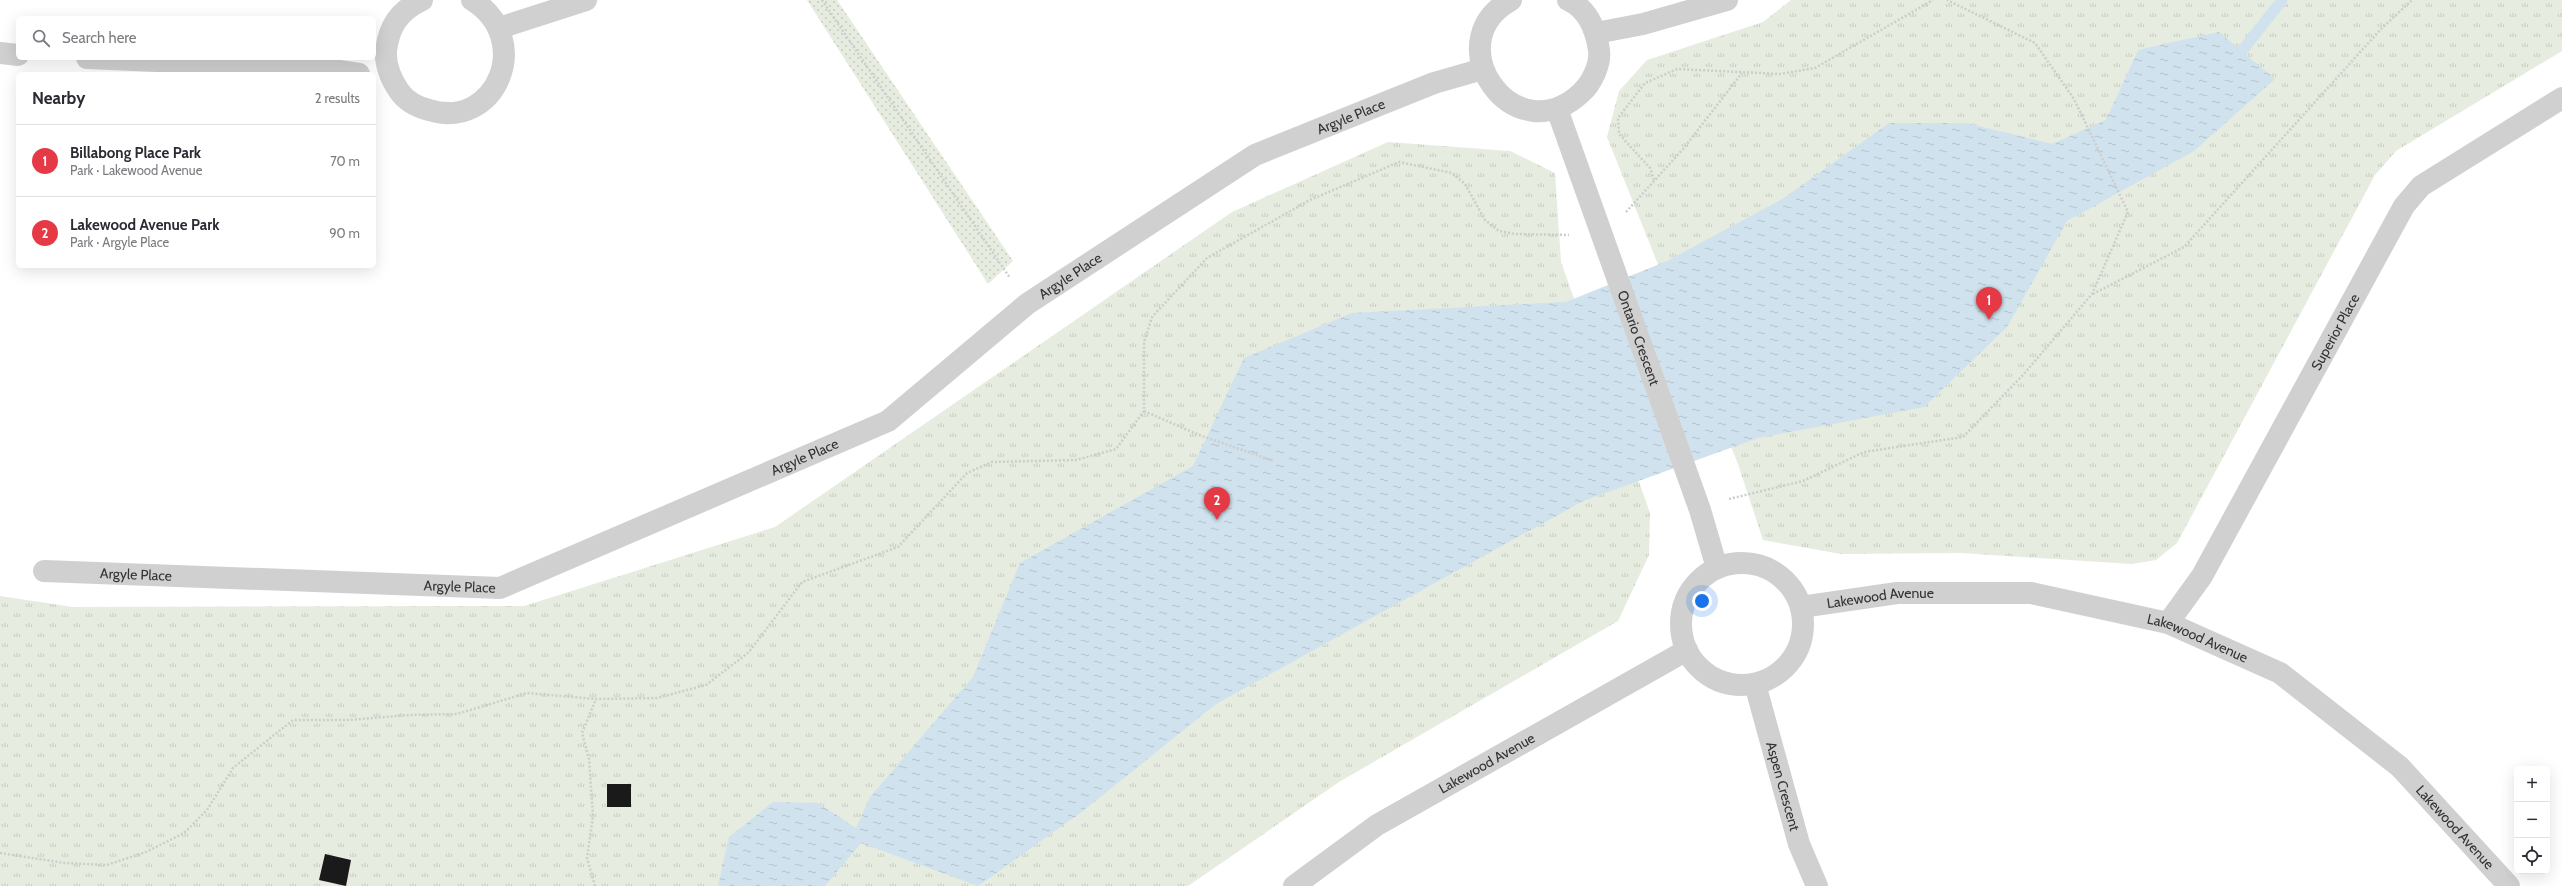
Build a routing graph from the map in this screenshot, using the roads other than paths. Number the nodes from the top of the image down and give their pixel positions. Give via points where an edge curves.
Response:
1 (422, 0) edge
2 (472, 0) edge
3 (586, 0) edge
4 (1511, 0) edge
5 (1568, 0) edge
6 (1727, 0) edge
7 (499, 28) junction
8 (1596, 34) junction
9 (0, 53) edge
10 (16, 55) edge
11 (133, 60) edge
12 (1483, 69) junction
13 (346, 72) edge
14 (382, 78) edge
15 (2562, 98) edge
16 (1557, 109) junction
17 (1717, 568) junction
18 (44, 571) dead end
19 (1801, 607) junction
20 (2168, 623) junction
21 (1687, 650) junction
22 (1754, 684) junction
23 (1294, 886) edge
24 (1816, 886) edge
25 (2509, 886) edge

1 - 14 street via 408,7 394,22 388,36
2 - 7 street via 489,13
3 - 7 street
4 - 12 street via 1502,5 1490,18 1482,34 1480,52
5 - 8 street via 1587,16
6 - 8 street via 1643,24
7 - 14 street via 505,48 502,71 492,90 478,104 459,112 438,113 418,107
8 - 16 street via 1599,52 1596,71 1587,88 1573,101
9 - 10 street
11 - 13 street via 319,68
12 - 16 street via 1491,86 1499,95 1520,108 1538,112
12 - 18 street, Argyle Place via 1434,84 1255,155 1027,304 888,421 500,588
15 - 20 street, Superior Place via 2421,186 2404,206 2202,576
16 - 17 street, Ontario Crescent via 1599,224 1609,261 1698,503
17 - 19 street via 1734,563 1752,563 1768,568 1783,578
17 - 21 street via 1698,582 1685,603 1681,626
19 - 20 street, Lakewood Avenue via 1896,593 2031,593
19 - 22 street via 1803,628 1798,647 1788,664 1773,677
20 - 25 street, Lakewood Avenue via 2280,673 2400,767
21 - 22 street via 1698,667 1715,679 1734,685
21 - 23 street, Lakewood Avenue via 1378,825
22 - 24 street, Aspen Crescent via 1799,844

